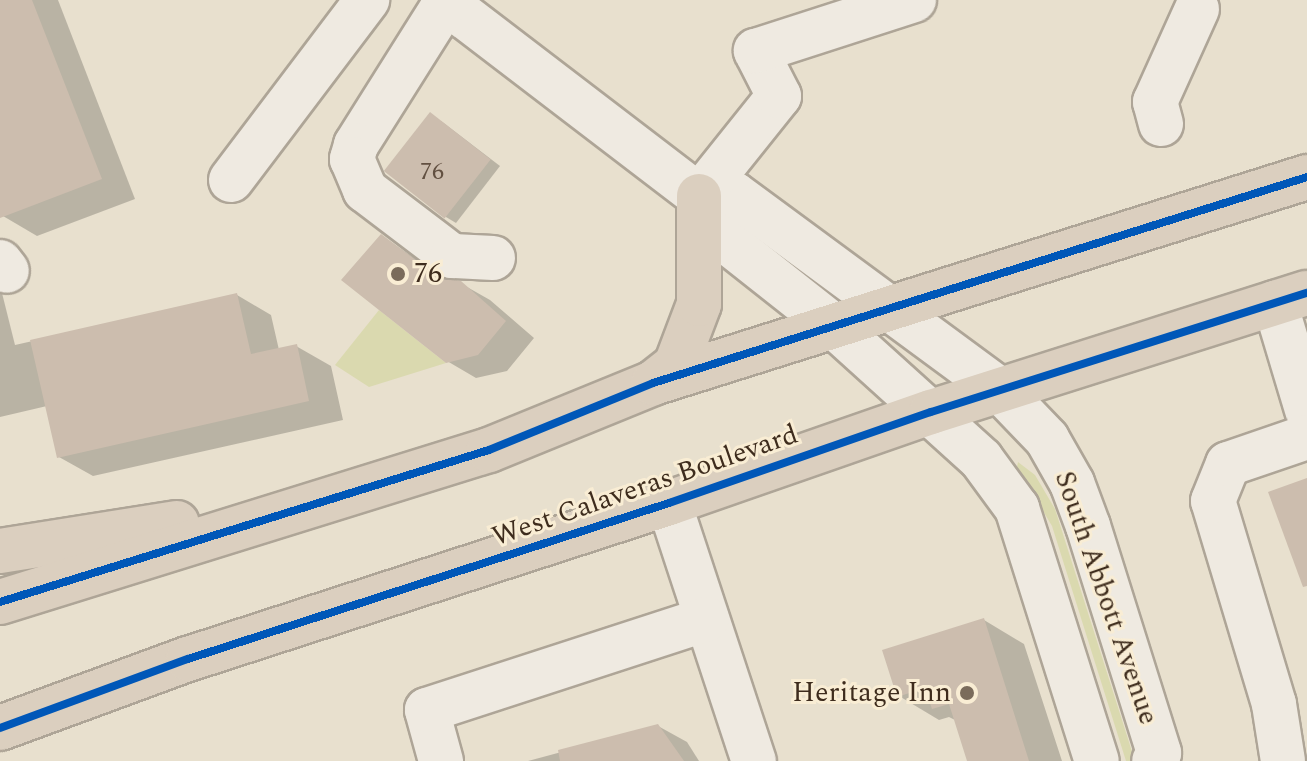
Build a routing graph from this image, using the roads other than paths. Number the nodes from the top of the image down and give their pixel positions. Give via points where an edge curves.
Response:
1 (367, 0) edge
2 (914, 0) edge
3 (445, 1) edge
4 (1197, 9) dead end
5 (1161, 124) dead end
6 (1307, 177) edge
7 (231, 180) dead end
8 (699, 196) junction
9 (493, 258) dead end
10 (1291, 298) edge
11 (889, 310) junction
12 (835, 327) junction
13 (653, 383) junction
14 (1000, 390) junction
15 (1307, 410) edge
16 (931, 412) junction
17 (1307, 437) edge
18 (333, 498) junction
19 (669, 503) junction
20 (0, 551) edge
21 (0, 602) edge
22 (707, 619) junction
23 (0, 728) edge
24 (441, 761) edge
25 (754, 761) edge
26 (1097, 761) edge
27 (1154, 761) edge
28 (1283, 761) edge

1 - 7 street
2 - 8 street via 756,51 779,96
3 - 8 street, South Abbott Avenue
3 - 9 street via 352,159 365,190 452,256
4 - 5 street via 1155,102
6 - 11 highway
8 - 11 street, South Abbott Avenue via 734,194
8 - 12 street, South Abbott Avenue via 711,229
8 - 13 highway via 699,304 676,365
10 - 14 highway, West Calaveras Boulevard
10 - 15 street
11 - 12 highway
11 - 14 street, South Abbott Avenue
12 - 13 highway
12 - 16 street, South Abbott Avenue
13 - 18 highway via 489,450
14 - 16 highway, West Calaveras Boulevard
14 - 27 street, South Abbott Avenue via 1047,439 1072,483 1159,753
16 - 19 highway, West Calaveras Boulevard
16 - 26 street, South Abbott Avenue via 981,459 1017,508
17 - 28 street via 1228,464 1213,501 1274,704
18 - 20 highway
18 - 21 highway
19 - 22 street
19 - 23 highway, West Calaveras Boulevard via 188,659
22 - 24 street via 427,710
22 - 25 street

